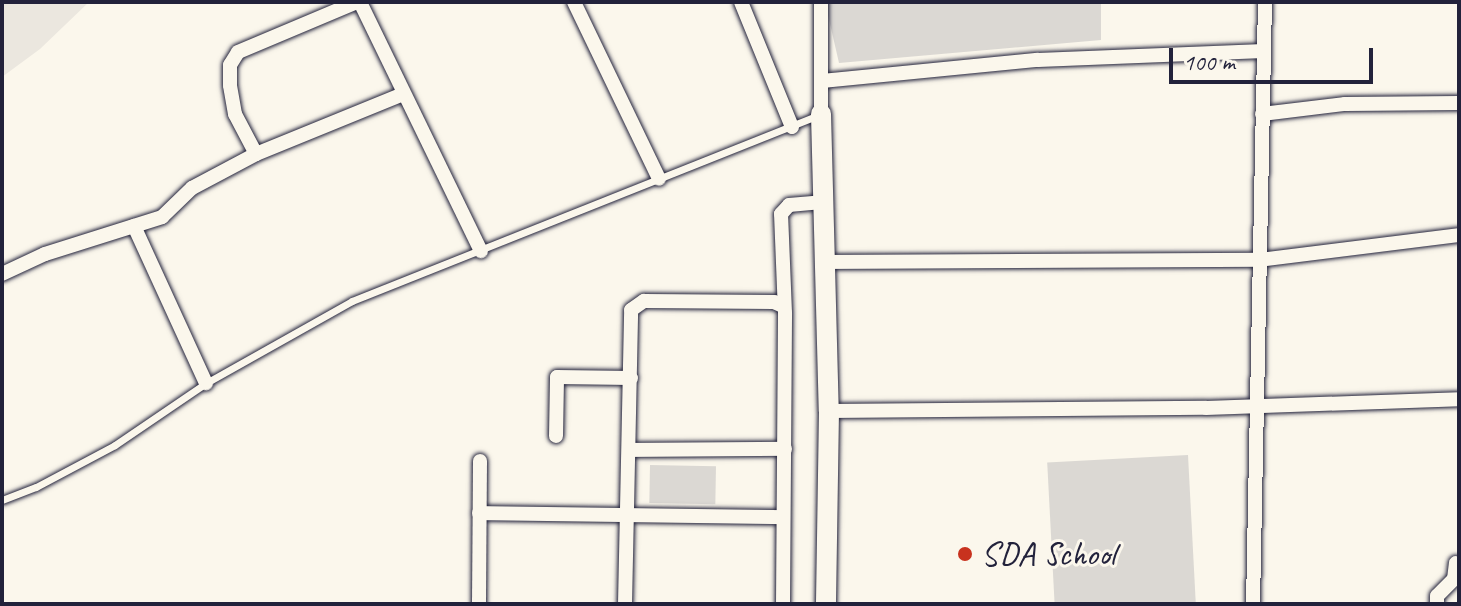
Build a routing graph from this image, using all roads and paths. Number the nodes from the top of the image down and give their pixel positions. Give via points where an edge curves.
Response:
1 (358, 2) edge
2 (574, 2) edge
3 (741, 2) edge
4 (821, 2) edge
5 (1265, 2) edge
6 (1264, 51) junction
7 (822, 81) junction
8 (403, 94) junction
9 (1459, 103) edge
10 (821, 114) junction
11 (1262, 114) junction
12 (792, 127) junction
13 (256, 154) junction
14 (659, 179) junction
15 (825, 202) junction
16 (134, 226) junction
17 (1459, 235) edge
18 (481, 251) junction
19 (1259, 260) junction
20 (826, 262) junction
21 (2, 274) edge
22 (783, 306) junction
23 (631, 378) junction
24 (206, 383) junction
25 (1459, 399) edge
26 (1257, 405) junction
27 (829, 411) junction
28 (556, 436) dead end
29 (785, 449) junction
30 (629, 450) junction
31 (480, 461) dead end
32 (2, 500) edge
33 (479, 513) junction
34 (627, 516) junction
35 (783, 517) junction
36 (1456, 563) dead end
37 (479, 604) edge
38 (625, 604) edge
39 (783, 604) edge
40 (826, 604) edge
41 (1253, 604) edge
42 (1437, 604) edge

1 - 8 street
1 - 13 street via 238,52 230,65 235,114
2 - 14 street
3 - 12 street
4 - 7 street
5 - 6 street
6 - 7 street via 1038,60
6 - 11 street
7 - 10 street
8 - 13 street
8 - 18 street
9 - 11 street via 1345,104
10 - 12 lane
10 - 15 street
11 - 19 street
12 - 14 lane
13 - 16 street via 192,188 162,217
14 - 18 lane
15 - 20 street
15 - 22 street via 783,208
16 - 21 street via 45,254
16 - 24 street
17 - 19 street
18 - 24 lane via 352,301
19 - 20 street
19 - 26 street
20 - 27 street
22 - 23 street via 637,304 631,310
22 - 29 street
23 - 28 street via 557,377
23 - 30 street
24 - 32 lane via 115,445
25 - 26 street
26 - 27 street
26 - 41 street
27 - 40 street
29 - 30 street
29 - 35 street
30 - 34 street
31 - 33 street
33 - 34 street
33 - 37 street
34 - 35 street
34 - 38 street
35 - 39 street
36 - 42 street via 1454,579 1437,596

